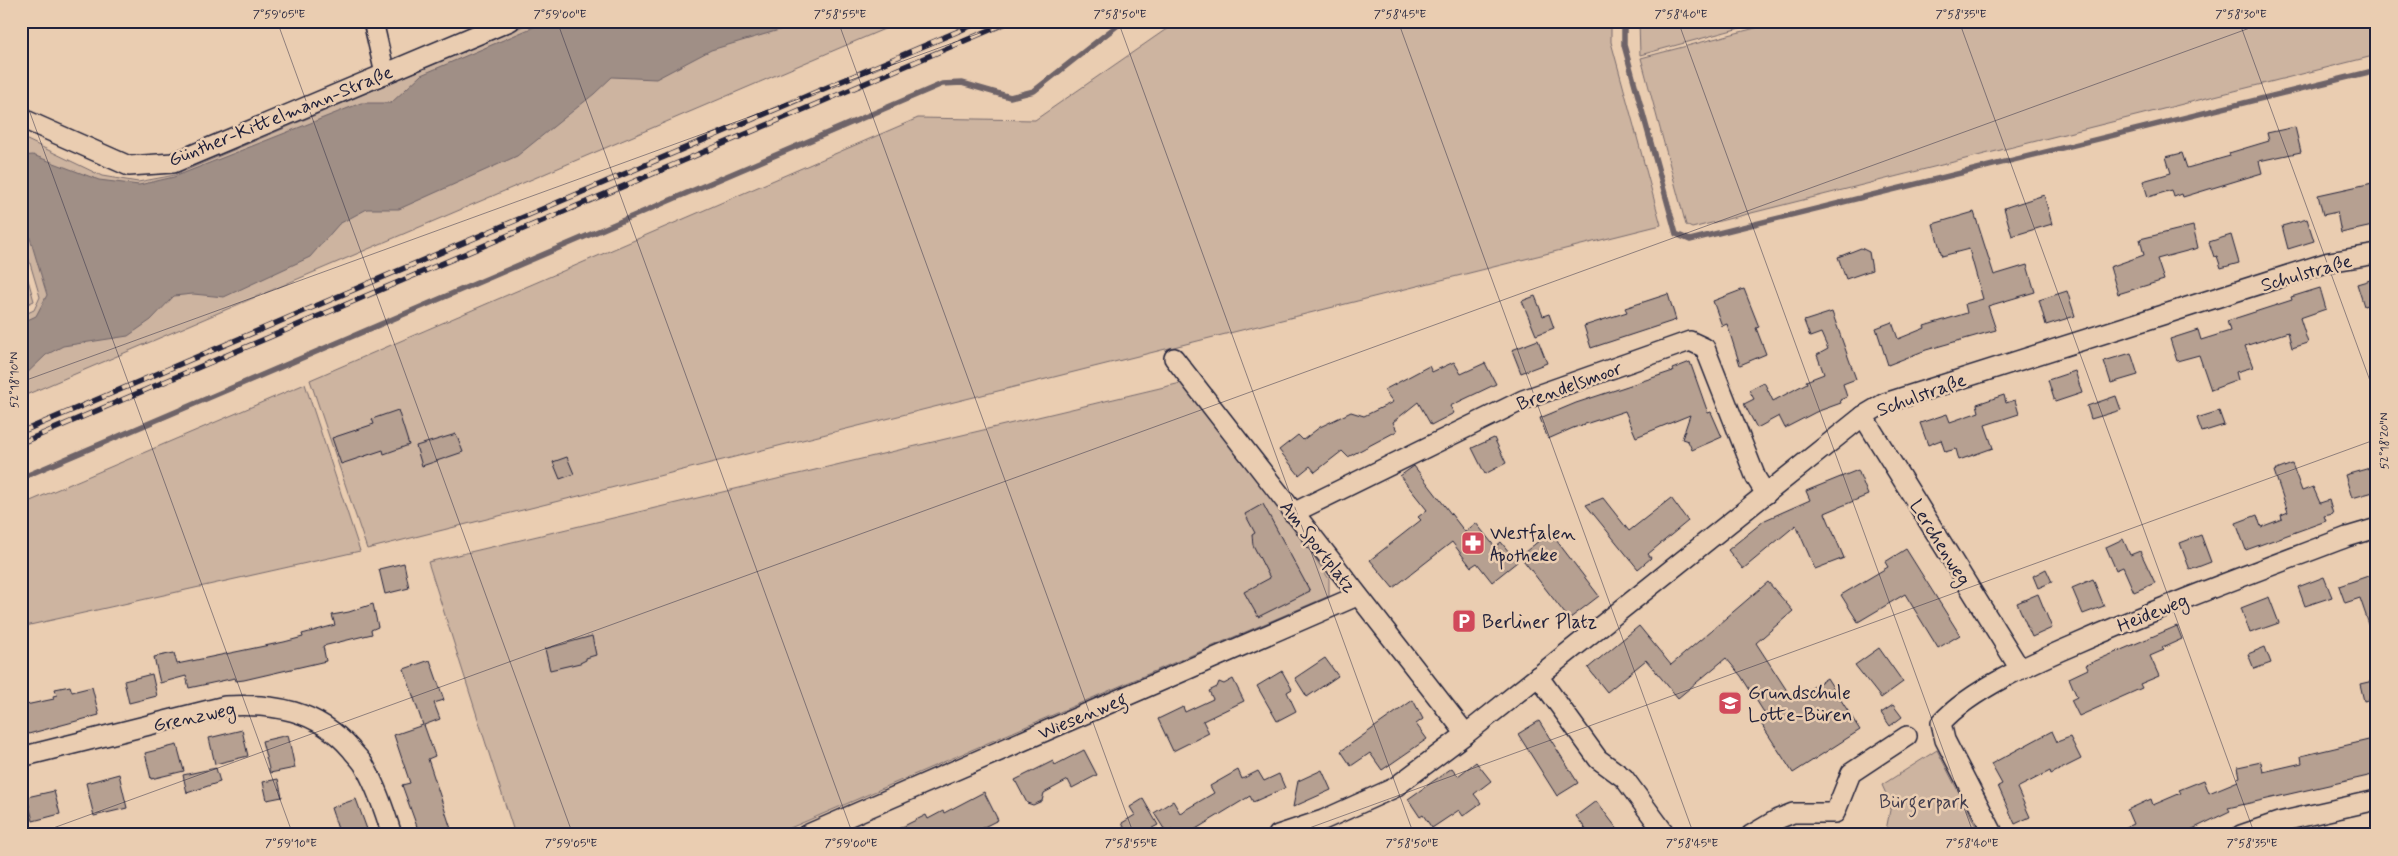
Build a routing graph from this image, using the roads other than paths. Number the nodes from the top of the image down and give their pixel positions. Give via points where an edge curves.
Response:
1 (373, 21) edge
2 (510, 21) edge
3 (385, 74) junction
4 (21, 118) edge
5 (2377, 254) edge
6 (1174, 358) dead end
7 (1863, 416) junction
8 (1766, 494) junction
9 (1293, 513) junction
10 (2377, 528) edge
11 (1357, 596) junction
12 (2020, 668) junction
13 (1538, 676) junction
14 (1466, 734) junction
15 (1907, 736) dead end
16 (21, 757) edge
17 (2377, 800) edge
18 (2282, 828) edge
19 (392, 835) edge
20 (806, 835) edge
21 (1278, 835) edge
22 (1666, 835) edge
23 (1751, 835) edge
24 (1994, 835) edge
25 (2241, 835) edge

1 - 3 street
2 - 3 street, Günther-Kittelmann-Straße
3 - 4 street, Günther-Kittelmann-Straße via 173,162 129,166
5 - 7 street, Schulstraße via 2329,262 1885,404
6 - 9 street, Am Sportplatz
7 - 8 street, Schulstraße
7 - 12 street, Lerchenweg
8 - 9 street, Brendelsmoor via 1756,478 1705,348 1690,341 1523,400
8 - 13 street, Schulstraße
9 - 11 street, Am Sportplatz
10 - 12 street, Heideweg via 2140,616
11 - 14 street, Am Sportplatz
11 - 20 street, Wiesenweg
12 - 24 street, Heideweg via 1951,712 1941,723 1945,740
13 - 14 street
13 - 22 street via 1598,759 1624,778
14 - 21 street via 1394,788 1323,820
15 - 23 street via 1851,773 1835,813 1793,813 1778,818
16 - 19 street, Grenzweg via 225,706 255,704 287,709 314,720 340,737 365,765
17 - 18 street
18 - 25 street

